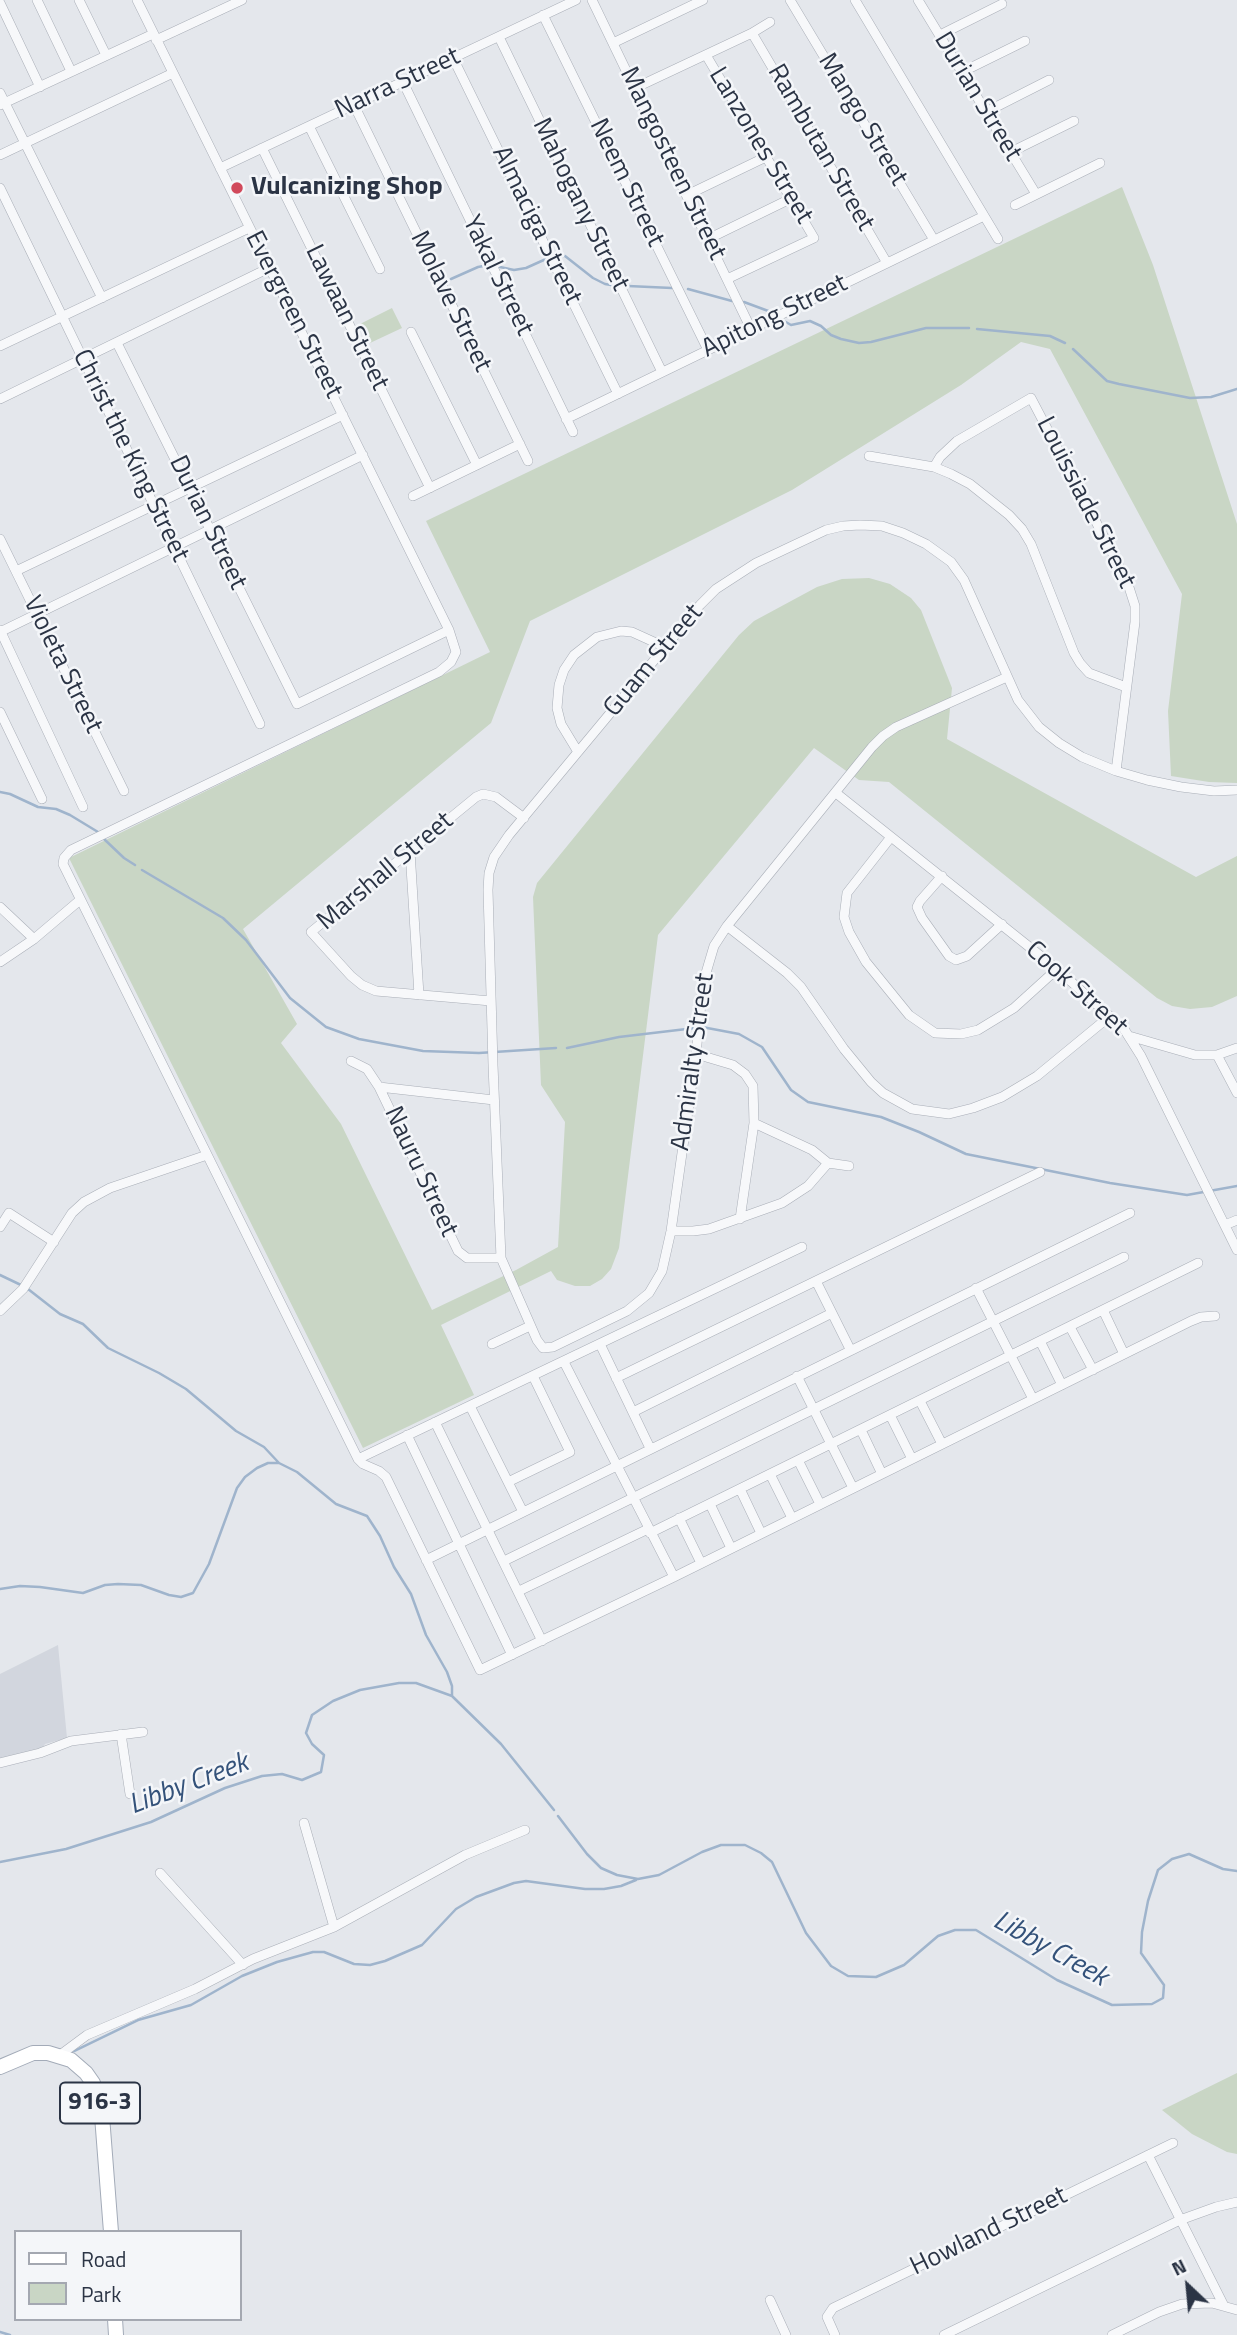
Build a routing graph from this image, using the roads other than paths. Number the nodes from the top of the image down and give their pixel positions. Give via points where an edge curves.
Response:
1 (37, 0) edge
2 (79, 0) edge
3 (137, 0) edge
4 (242, 0) edge
5 (576, 0) edge
6 (592, 0) edge
7 (703, 0) edge
8 (790, 0) edge
9 (855, 0) edge
10 (918, 0) edge
11 (0, 3) edge
12 (1002, 4) dead end
13 (544, 15) junction
14 (770, 22) dead end
15 (752, 33) junction
16 (940, 35) junction
17 (155, 37) junction
18 (499, 37) junction
19 (1025, 41) dead end
20 (613, 43) junction
21 (106, 55) junction
22 (706, 55) junction
23 (453, 58) junction
24 (71, 71) junction
25 (962, 72) junction
26 (173, 73) junction
27 (1049, 80) dead end
28 (403, 82) junction
29 (40, 87) junction
30 (635, 88) junction
31 (0, 93) edge
32 (2, 104) edge
33 (354, 105) junction
34 (986, 112) junction
35 (1074, 121) dead end
36 (309, 126) junction
37 (25, 143) junction
38 (262, 148) junction
39 (1011, 152) junction
40 (0, 155) edge
41 (768, 156) junction
42 (1100, 163) dead end
43 (220, 168) junction
44 (0, 188) edge
45 (1036, 194) junction
46 (687, 195) junction
47 (792, 198) junction
48 (1015, 205) dead end
49 (984, 216) junction
50 (250, 228) junction
51 (708, 239) junction
52 (998, 239) dead end
53 (934, 240) junction
54 (887, 263) junction
55 (269, 268) junction
56 (380, 269) dead end
57 (727, 279) junction
58 (102, 298) junction
59 (62, 317) junction
60 (751, 329) junction
61 (411, 332) dead end
62 (117, 343) junction
63 (0, 346) edge
64 (708, 350) junction
65 (83, 359) junction
66 (662, 372) junction
67 (618, 394) junction
68 (0, 400) edge
69 (343, 415) junction
70 (566, 419) junction
71 (573, 432) dead end
72 (520, 444) junction
73 (363, 455) junction
74 (869, 456) dead end
75 (528, 461) dead end
76 (477, 465) junction
77 (934, 467) junction
78 (190, 488) junction
79 (430, 488) junction
80 (413, 496) dead end
81 (154, 505) junction
82 (211, 529) junction
83 (0, 539) edge
84 (174, 547) junction
85 (16, 571) junction
86 (37, 614) junction
87 (449, 630) junction
88 (0, 631) edge
89 (665, 647) junction
90 (1007, 677) junction
91 (1126, 687) junction
92 (0, 712) edge
93 (260, 724) dead end
94 (578, 752) junction
95 (1116, 771) junction
96 (1237, 790) edge
97 (124, 791) dead end
98 (836, 793) junction
99 (42, 799) dead end
100 (83, 807) dead end
101 (524, 818) junction
102 (891, 837) junction
103 (410, 851) junction
104 (943, 876) junction
105 (80, 900) junction
106 (0, 907) edge
107 (1002, 924) junction
108 (727, 926) junction
109 (34, 939) junction
110 (0, 962) edge
111 (1057, 969) junction
112 (419, 995) junction
113 (491, 1001) junction
114 (1110, 1016) junction
115 (1129, 1036) junction
116 (1237, 1048) edge
117 (696, 1055) junction
118 (1217, 1055) junction
119 (351, 1060) dead end
120 (379, 1087) junction
121 (1237, 1093) edge
122 (494, 1100) junction
123 (754, 1123) junction
124 (207, 1155) junction
125 (828, 1163) junction
126 (849, 1166) dead end
127 (1040, 1172) dead end
128 (1130, 1213) dead end
129 (740, 1219) junction
130 (1237, 1220) edge
131 (1225, 1226) junction
132 (0, 1227) edge
133 (671, 1231) junction
134 (54, 1242) junction
135 (802, 1247) dead end
136 (1237, 1250) edge
137 (1124, 1256) dead end
138 (501, 1258) junction
139 (1198, 1263) dead end
140 (816, 1281) junction
141 (976, 1288) junction
142 (1103, 1310) junction
143 (0, 1311) edge
144 (832, 1313) junction
145 (1214, 1316) dead end
146 (994, 1322) junction
147 (530, 1326) junction
148 (1070, 1326) junction
149 (1040, 1341) junction
150 (492, 1344) dead end
151 (600, 1344) junction
152 (543, 1348) joint
153 (850, 1349) junction
154 (1124, 1354) junction
155 (1011, 1356) junction
156 (564, 1362) junction
157 (1093, 1370) junction
158 (533, 1376) junction
159 (797, 1376) junction
160 (616, 1378) junction
161 (1062, 1385) junction
162 (1033, 1399) junction
163 (920, 1401) junction
164 (470, 1406) junction
165 (814, 1410) junction
166 (633, 1412) junction
167 (890, 1415) junction
168 (435, 1422) junction
169 (860, 1430) junction
170 (407, 1435) junction
171 (831, 1444) junction
172 (942, 1444) junction
173 (650, 1448) junction
174 (358, 1458) junction
175 (912, 1459) junction
176 (798, 1460) junction
177 (616, 1465) junction
178 (770, 1474) junction
179 (882, 1474) junction
180 (508, 1482) junction
181 (853, 1488) junction
182 (740, 1489) junction
183 (633, 1499) junction
184 (710, 1504) junction
185 (820, 1504) junction
186 (523, 1512) junction
187 (679, 1518) junction
188 (792, 1518) junction
189 (489, 1529) junction
190 (649, 1531) junction
191 (761, 1533) junction
192 (460, 1543) junction
193 (731, 1548) junction
194 (426, 1559) junction
195 (504, 1560) junction
196 (701, 1563) junction
197 (674, 1577) junction
198 (519, 1591) junction
199 (542, 1641) junction
200 (512, 1655) junction
201 (143, 1732) dead end
202 (121, 1734) junction
203 (0, 1763) edge
204 (130, 1794) dead end
205 (304, 1823) dead end
206 (525, 1830) dead end
207 (160, 1873) dead end
208 (334, 1927) junction
209 (243, 1965) junction
210 (60, 2055) junction
211 (0, 2067) edge
212 (1174, 2143) dead end
213 (1148, 2155) junction
214 (1237, 2202) edge
215 (1180, 2220) junction
216 (111, 2230) edge
217 (770, 2300) dead end
218 (1223, 2304) junction
219 (1237, 2310) edge
220 (786, 2335) edge
221 (835, 2335) edge
222 (944, 2335) edge
223 (1112, 2335) edge

1 - 24 street
2 - 21 street
3 - 17 street, Evergreen Street
4 - 17 street
5 - 13 street, Narra Street
6 - 20 street, Mangosteen Street
7 - 20 street
8 - 53 street, Mango Street
9 - 49 street
10 - 16 street, Durian Street
11 - 29 street
12 - 16 street
13 - 18 street, Narra Street
13 - 64 street, Neem Street
14 - 15 street
15 - 22 street
15 - 54 street, Rambutan Street
16 - 25 street, Durian Street
17 - 21 street
17 - 26 street, Evergreen Street
18 - 23 street, Narra Street
18 - 66 street, Mahogany Street
19 - 25 street
20 - 30 street, Mangosteen Street
21 - 24 street
22 - 30 street
22 - 41 street, Lanzones Street
23 - 28 street, Narra Street
23 - 67 street, Almaciga Street
24 - 29 street
25 - 34 street, Durian Street
26 - 37 street
26 - 43 street, Evergreen Street
27 - 34 street
28 - 33 street, Narra Street
28 - 70 street, Yakal Street
29 - 32 street
30 - 46 street, Mangosteen Street
31 - 32 street
32 - 37 street
33 - 36 street, Narra Street
33 - 72 street, Molave Street
34 - 39 street, Durian Street
35 - 39 street
36 - 38 street, Narra Street
36 - 56 street
37 - 40 street
37 - 58 street
38 - 43 street, Narra Street
38 - 79 street, Lawaan Street
39 - 45 street, Durian Street
41 - 46 street
41 - 47 street, Lanzones Street
42 - 45 street
43 - 50 street, Evergreen Street
44 - 59 street, Christ the King Street
45 - 48 street
46 - 51 street, Mangosteen Street
47 - 51 street
47 - 57 street, Lanzones Street via 814,238
49 - 52 street
49 - 53 street, Apitong Street
50 - 55 street, Evergreen Street
50 - 58 street
51 - 57 street, Mangosteen Street
53 - 54 street, Apitong Street
54 - 60 street, Apitong Street
55 - 62 street
55 - 69 street, Evergreen Street
57 - 60 street, Mangosteen Street
58 - 59 street
59 - 63 street
59 - 65 street, Christ the King Street
60 - 64 street, Apitong Street
61 - 76 street
62 - 65 street
62 - 78 street, Durian Street
64 - 66 street, Apitong Street
65 - 68 street
65 - 81 street, Christ the King Street
66 - 67 street, Apitong Street
67 - 70 street, Apitong Street
69 - 73 street, Evergreen Street
69 - 78 street, Lawaan Street
70 - 71 street, Yakal Street
72 - 75 street, Molave Street
72 - 76 street
73 - 82 street
73 - 87 street, Evergreen Street
74 - 77 street
76 - 79 street
77 - 91 street via 970,484 1022,529 1080,663 1089,673
77 - 91 street, Louissiade Street via 957,441 1031,398 1132,594 1135,622
78 - 81 street, Lawaan Street
78 - 82 street, Durian Street
79 - 80 street
81 - 84 street, Christ the King Street
81 - 85 street, Lawaan Street
82 - 84 street
82 - 87 street, Durian Street via 297,704
83 - 85 street, Violeta Street
84 - 86 street
84 - 93 street, Christ the King Street
85 - 86 street, Violeta Street
86 - 88 street
86 - 97 street, Violeta Street
87 - 105 street via 456,646 446,668 67,853 63,864
88 - 100 street
89 - 90 street, Guam Street via 716,589 746,568 826,530 882,526 926,544 951,562 975,601
89 - 94 street, Guam Street
89 - 94 street via 621,631 597,637 573,655 559,685 557,708
90 - 95 street, Guam Street via 1039,727 1082,757
90 - 98 street, Admiralty Street via 896,727 872,747
91 - 95 street, Louissiade Street
92 - 99 street
94 - 101 street, Guam Street
95 - 96 street, Guam Street via 1181,787
98 - 102 street, Cook Street
98 - 108 street, Admiralty Street
101 - 103 street, Marshall Street via 496,797 483,794
101 - 113 street, Guam Street via 494,857 489,873
102 - 104 street, Cook Street
102 - 111 street via 847,893 844,917 866,962 916,1020 947,1035 978,1030 1014,1008
103 - 112 street
103 - 112 street, Marshall Street via 311,932 362,985
104 - 107 street, Cook Street
104 - 107 street via 917,907 949,956 956,960 967,956
105 - 109 street
105 - 124 street
106 - 109 street
107 - 111 street, Cook Street
108 - 114 street via 801,987 871,1083 912,1109 948,1114 1002,1097 1037,1076
108 - 117 street, Admiralty Street via 708,963
109 - 110 street
111 - 114 street, Cook Street
112 - 113 street, Marshall Street
113 - 122 street, Guam Street
114 - 115 street, Cook Street
115 - 118 street via 1195,1055
115 - 131 street, Cook Street
116 - 118 street
117 - 123 street via 733,1065 745,1074 752,1086
117 - 133 street, Admiralty Street
118 - 121 street
119 - 120 street, Nauru Street via 367,1069
120 - 122 street
120 - 138 street, Nauru Street via 458,1251 467,1258
122 - 138 street, Guam Street
123 - 125 street via 812,1150
123 - 129 street
124 - 134 street via 97,1194 72,1213
124 - 174 street
125 - 126 street
125 - 129 street via 801,1192
127 - 140 street
128 - 141 street
129 - 133 street via 709,1229
130 - 131 street
131 - 136 street, Cook Street
132 - 134 street via 9,1213
133 - 152 street, Admiralty Street via 662,1271 649,1293 627,1311
134 - 143 street via 23,1289
135 - 151 street
137 - 146 street
138 - 147 street, Guam Street
139 - 142 street
140 - 144 street
140 - 160 street
141 - 146 street
141 - 153 street
142 - 148 street
142 - 154 street
144 - 153 street
144 - 166 street
145 - 154 street via 1201,1317
146 - 155 street
146 - 165 street
147 - 150 street
147 - 152 street, Guam Street
148 - 149 street
148 - 157 street
149 - 155 street
149 - 161 street
151 - 156 street
151 - 160 street
153 - 159 street
154 - 157 street
155 - 162 street
155 - 163 street
156 - 158 street
156 - 177 street
157 - 161 street
158 - 164 street
158 - 180 street via 570,1452
159 - 165 street
159 - 173 street
160 - 166 street
161 - 162 street
162 - 172 street
163 - 167 street
163 - 172 street
164 - 168 street
164 - 180 street
165 - 171 street
165 - 183 street
166 - 173 street
167 - 169 street
167 - 175 street
168 - 170 street
168 - 189 street
169 - 171 street
169 - 179 street
170 - 174 street
170 - 192 street
171 - 176 street
171 - 181 street
172 - 175 street
173 - 177 street
174 - 194 street via 386,1477
175 - 179 street
176 - 178 street
176 - 185 street
177 - 183 street
177 - 186 street
178 - 182 street
178 - 188 street
179 - 181 street
180 - 186 street
181 - 185 street
182 - 184 street
182 - 191 street
183 - 190 street
183 - 195 street
184 - 187 street
184 - 193 street
185 - 188 street
186 - 189 street
187 - 190 street
187 - 196 street
188 - 191 street
189 - 192 street
189 - 195 street
190 - 197 street
190 - 198 street
191 - 193 street
192 - 194 street
192 - 200 street
193 - 196 street
194 - 200 street via 480,1670
195 - 198 street
196 - 197 street
197 - 199 street
198 - 199 street
199 - 200 street
201 - 202 street
202 - 203 street via 71,1741
202 - 204 street
205 - 208 street
206 - 208 street via 465,1855
207 - 209 street
208 - 209 street
209 - 210 street via 87,2035
210 - 211 main road, 916-3 via 33,2053
210 - 216 main road, 916-3 via 86,2073 98,2094
212 - 213 street, Howland Street
213 - 215 street
213 - 221 street, Howland Street via 833,2308 827,2317
214 - 215 street
215 - 218 street
215 - 222 street
217 - 220 street
218 - 219 street
218 - 223 street via 1182,2304

